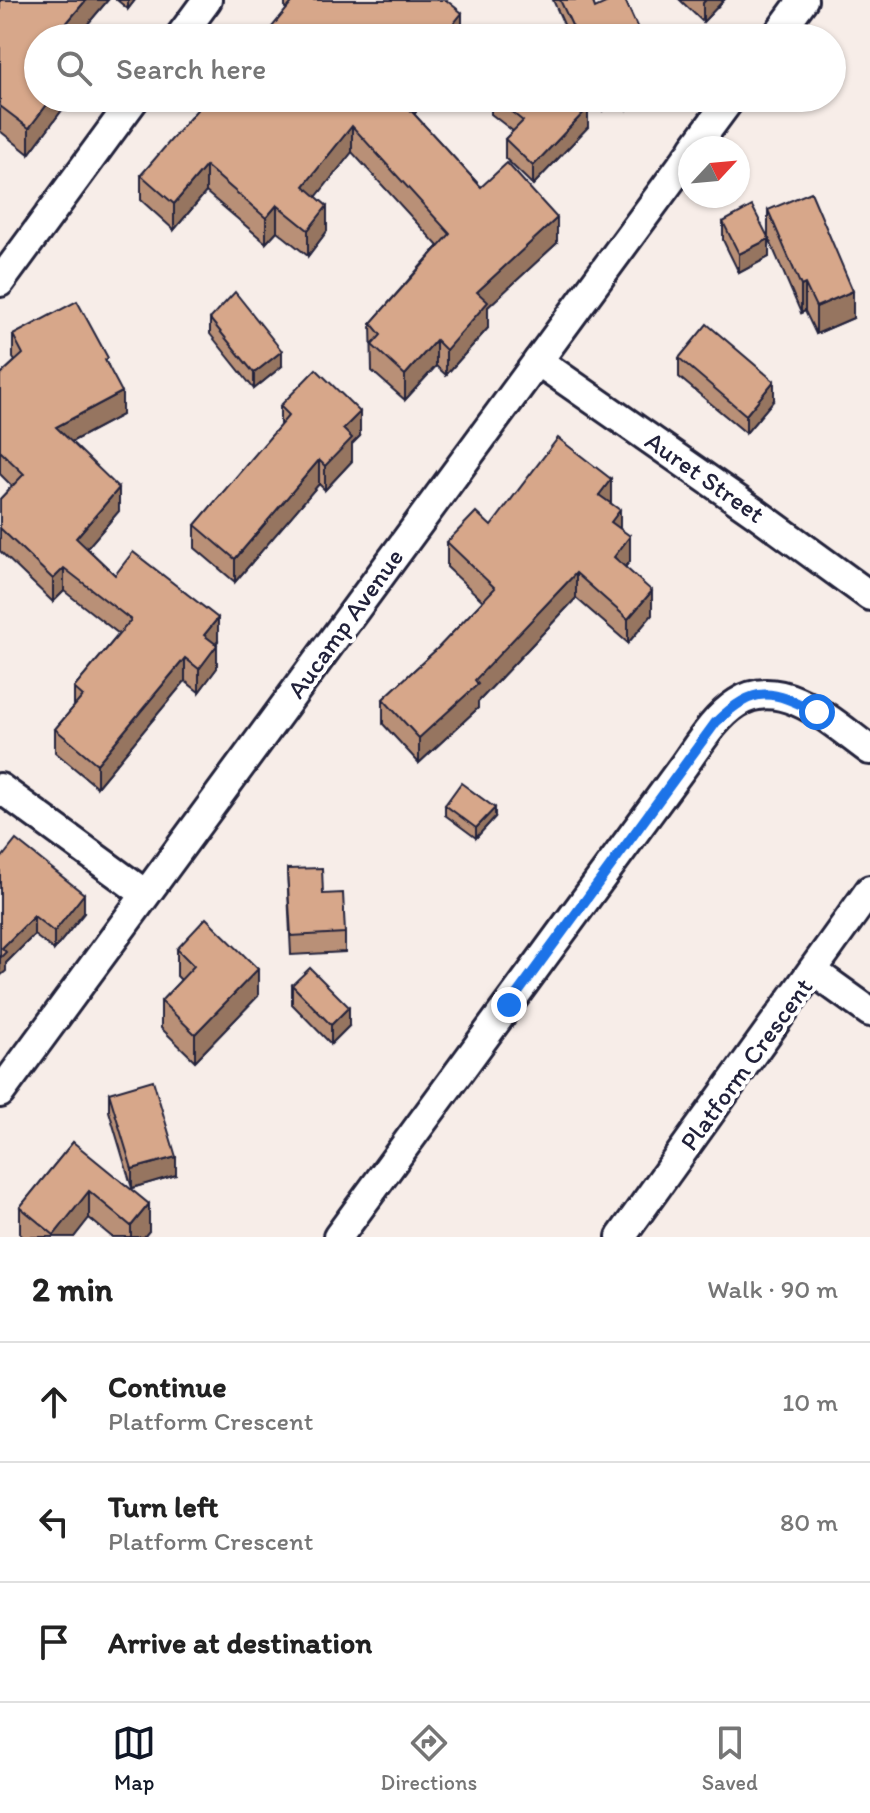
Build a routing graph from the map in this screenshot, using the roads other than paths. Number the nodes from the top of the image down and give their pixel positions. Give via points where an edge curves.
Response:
1 (207, 0) edge
2 (803, 0) edge
3 (189, 24) edge
4 (785, 24) edge
5 (125, 112) edge
6 (721, 112) edge
7 (703, 136) edge
8 (678, 170) edge
9 (0, 282) edge
10 (538, 361) junction
11 (870, 596) edge
12 (870, 750) edge
13 (0, 788) edge
14 (870, 890) edge
15 (145, 894) junction
16 (813, 971) junction
17 (870, 1012) edge
18 (0, 1093) edge
19 (338, 1237) edge
20 (621, 1237) edge

1 - 3 street
2 - 4 street
5 - 9 street
6 - 7 street
8 - 10 street, Aucamp Avenue
10 - 11 street, Auret Street
10 - 15 street, Aucamp Avenue
12 - 19 street via 817,712 783,696 763,694 736,703 692,754
13 - 15 street
14 - 16 street, Platform Crescent
15 - 18 street, Aucamp Avenue
16 - 17 street
16 - 20 street, Platform Crescent

